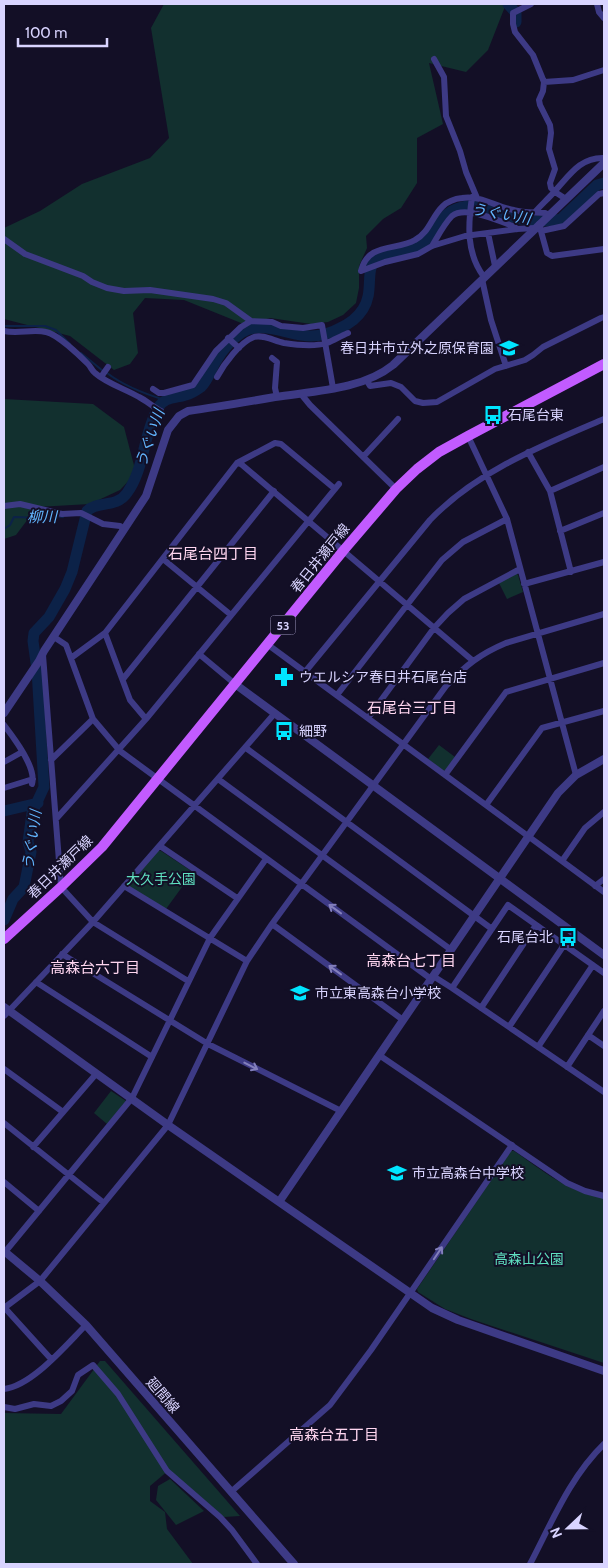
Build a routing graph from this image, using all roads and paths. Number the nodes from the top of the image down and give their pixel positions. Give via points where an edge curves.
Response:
1 (531, 4) edge
2 (597, 4) edge
3 (604, 18) edge
4 (434, 59) dead end
5 (604, 70) edge
6 (544, 82) junction
7 (604, 158) edge
8 (604, 162) edge
9 (555, 192) junction
10 (604, 193) edge
11 (475, 198) junction
12 (566, 199) junction
13 (535, 212) junction
14 (469, 213) junction
15 (549, 215) junction
16 (538, 228) junction
17 (517, 229) junction
18 (488, 233) junction
19 (469, 235) junction
20 (4, 239) edge
21 (432, 246) junction
22 (604, 249) edge
23 (495, 266) junction
24 (483, 278) junction
25 (604, 318) edge
26 (251, 321) junction
27 (4, 331) edge
28 (348, 333) dead end
29 (228, 338) junction
30 (326, 342) junction
31 (239, 348) junction
32 (272, 358) dead end
33 (604, 364) edge
34 (506, 366) junction
35 (108, 368) dead end
36 (217, 377) dead end
37 (101, 378) junction
38 (367, 381) junction
39 (333, 388) junction
40 (153, 389) dead end
41 (301, 394) junction
42 (277, 397) junction
43 (161, 411) dead end
44 (398, 418) dead end
45 (604, 419) edge
46 (468, 436) junction
47 (528, 452) junction
48 (363, 457) junction
49 (237, 463) junction
50 (604, 467) edge
51 (487, 476) junction
52 (396, 489) junction
53 (274, 491) junction
54 (550, 491) junction
55 (4, 506) edge
56 (604, 513) edge
57 (507, 519) junction
58 (309, 520) junction
59 (124, 529) junction
60 (560, 530) junction
61 (344, 551) junction
62 (163, 559) junction
63 (604, 562) edge
64 (520, 568) junction
65 (571, 572) junction
66 (379, 582) junction
67 (524, 584) junction
68 (197, 587) junction
69 (407, 605) junction
70 (604, 614) edge
71 (231, 615) junction
72 (434, 628) junction
73 (105, 633) junction
74 (538, 633) junction
75 (54, 637) junction
76 (267, 644) junction
77 (199, 654) junction
78 (71, 658) junction
79 (472, 660) junction
80 (39, 661) junction
81 (604, 663) edge
82 (305, 672) junction
83 (550, 679) junction
84 (123, 680) junction
85 (235, 684) junction
86 (337, 695) junction
87 (604, 711) edge
88 (4, 713) edge
89 (275, 713) junction
90 (368, 718) junction
91 (146, 719) junction
92 (93, 720) junction
93 (562, 723) junction
94 (4, 725) edge
95 (404, 745) junction
96 (246, 748) junction
97 (119, 749) junction
98 (22, 752) junction
99 (604, 759) edge
100 (51, 760) junction
101 (4, 762) edge
102 (445, 775) junction
103 (576, 775) junction
104 (157, 778) junction
105 (218, 779) junction
106 (374, 785) junction
107 (4, 788) edge
108 (486, 805) junction
109 (194, 806) junction
110 (604, 812) edge
111 (56, 819) junction
112 (346, 822) junction
113 (528, 836) junction
114 (160, 846) junction
115 (322, 855) junction
116 (266, 858) junction
117 (562, 861) junction
118 (500, 877) junction
119 (604, 879) edge
120 (301, 884) junction
121 (124, 886) junction
122 (596, 886) junction
123 (61, 887) junction
124 (604, 892) edge
125 (237, 898) junction
126 (474, 915) junction
127 (93, 922) junction
128 (272, 924) junction
129 (536, 925) junction
130 (492, 929) junction
131 (210, 938) junction
132 (4, 939) edge
133 (564, 945) junction
134 (450, 949) junction
135 (62, 954) junction
136 (604, 955) edge
137 (247, 961) junction
138 (593, 965) junction
139 (604, 973) edge
140 (432, 978) junction
141 (188, 981) junction
142 (36, 982) junction
143 (452, 988) junction
144 (481, 1008) junction
145 (6, 1011) edge
146 (604, 1011) edge
147 (170, 1020) junction
148 (403, 1020) junction
149 (509, 1027) junction
150 (588, 1035) junction
151 (208, 1044) junction
152 (604, 1046) edge
153 (538, 1047) junction
154 (380, 1055) junction
155 (152, 1057) junction
156 (567, 1067) junction
157 (4, 1069) edge
158 (96, 1074) junction
159 (604, 1092) edge
160 (132, 1098) junction
161 (341, 1111) junction
162 (62, 1112) junction
163 (4, 1123) edge
164 (168, 1125) junction
165 (512, 1145) junction
166 (34, 1147) junction
167 (68, 1175) junction
168 (4, 1182) edge
169 (604, 1196) edge
170 (279, 1202) junction
171 (104, 1203) junction
172 (39, 1211) junction
173 (4, 1252) edge
174 (40, 1281) junction
175 (410, 1293) junction
176 (4, 1307) edge
177 (86, 1325) junction
178 (51, 1359) junction
179 (604, 1371) edge
180 (4, 1388) edge
181 (4, 1407) edge
182 (604, 1444) edge
183 (232, 1492) junction
184 (257, 1564) edge
185 (294, 1564) edge
186 (530, 1564) edge

1 - 6 street via 513,13 513,24 517,36 533,55
2 - 3 street
4 - 11 street via 444,77 446,116
5 - 6 street via 573,80
6 - 9 street via 539,100 550,125 549,149 555,169 550,183
7 - 9 street via 584,162
8 - 12 street
9 - 12 street
9 - 13 street
10 - 16 street via 564,226
11 - 13 street via 514,210
11 - 14 street
11 - 21 street via 447,203 416,240 376,251 369,256 362,271 418,254
12 - 15 street
13 - 15 street
14 - 17 street via 478,213
14 - 19 street
14 - 21 street via 454,215
15 - 16 street
16 - 17 street
16 - 22 street via 547,253 552,256
16 - 23 street
17 - 18 street
18 - 19 street
18 - 23 street
19 - 21 street
19 - 24 street via 474,261
20 - 26 street via 25,254 107,288 213,299 226,303
23 - 24 street
24 - 34 street via 491,320
24 - 38 street via 393,365
25 - 34 street via 543,347 525,360
26 - 29 street
26 - 30 street via 303,328 322,325
27 - 37 street via 45,331 56,336
28 - 30 street
29 - 31 street
29 - 40 street via 192,385 164,393
30 - 31 street via 285,343 255,336
30 - 39 street
31 - 36 street
32 - 42 street via 277,362
33 - 46 main road, 春日井瀬戸線 / 53
34 - 38 street via 437,402 415,401 401,387 391,383 370,386
35 - 37 street
37 - 43 street
38 - 39 street
39 - 41 street
41 - 42 street
41 - 48 street
42 - 59 street via 188,411 180,416 168,430 146,496
44 - 48 street
45 - 47 street
46 - 51 street
46 - 52 main road, 春日井瀬戸線 / 53 via 417,468
47 - 51 street
47 - 54 street
48 - 52 street
49 - 53 street
49 - 58 street via 275,443 281,444 337,486
49 - 62 street
50 - 54 street
51 - 57 street
51 - 66 street via 442,508
52 - 61 main road, 春日井瀬戸線 / 53
53 - 58 street
53 - 68 street
54 - 60 street
55 - 59 street via 20,504 62,514 81,513 103,524
56 - 60 street
57 - 64 street
57 - 69 street via 451,551
58 - 61 street
58 - 71 street
59 - 75 street
60 - 65 street
61 - 66 street
61 - 76 main road, 春日井瀬戸線 / 53
62 - 68 street
62 - 73 street
63 - 65 street
64 - 67 street
64 - 72 street via 464,599
65 - 67 street
66 - 69 street
66 - 82 street
67 - 74 street
68 - 71 street
68 - 84 street
69 - 72 street
69 - 86 street
70 - 74 street
71 - 77 street
72 - 79 street
72 - 90 street
73 - 78 street
73 - 84 street
74 - 79 street via 506,642
74 - 83 street
75 - 78 street via 66,645
75 - 80 street
76 - 82 street
76 - 85 main road, 春日井瀬戸線 / 53
77 - 85 street
77 - 91 street
78 - 92 street
79 - 95 street via 446,686
80 - 88 street
80 - 100 street
81 - 83 street
82 - 86 street
83 - 93 street
83 - 102 street via 506,692
84 - 91 street via 130,700
85 - 89 street
85 - 104 main road, 春日井瀬戸線 / 53
86 - 90 street
87 - 93 street
89 - 96 street
89 - 106 street
90 - 95 street
91 - 97 street
92 - 97 street
92 - 100 street
93 - 103 street
93 - 108 street via 542,728
94 - 98 street
95 - 102 street
95 - 106 street
96 - 105 street
96 - 112 street
97 - 104 street
97 - 111 street
98 - 101 street
98 - 107 street via 29,763 32,782
99 - 103 street
100 - 111 street
102 - 108 street
103 - 113 street via 558,792
104 - 109 street
104 - 123 main road, 春日井瀬戸線 / 53 via 102,846
105 - 109 street
105 - 115 street
106 - 112 street
106 - 118 street
108 - 113 street
109 - 114 street
109 - 116 street
110 - 117 street via 585,828
111 - 123 street
112 - 115 street
112 - 126 street
113 - 117 street
113 - 118 street
114 - 121 street
114 - 125 street
115 - 120 street
115 - 134 street
116 - 120 street
116 - 125 street
117 - 122 street
118 - 126 street
118 - 136 street
119 - 122 street
120 - 128 street
140 -> 120 street
121 - 127 street
121 - 131 street
122 - 124 street
123 - 127 street
123 - 132 main road, 春日井瀬戸線 / 53
125 - 131 street
126 - 130 street
126 - 134 street
127 - 135 street
127 - 141 street
128 - 137 street
148 -> 128 street
129 - 130 street via 508,905
129 - 133 street
129 - 144 street
130 - 143 street
131 - 137 street
131 - 141 street
133 - 138 street
133 - 149 street
134 - 140 street
135 - 142 street
135 - 147 street
137 - 151 street
138 - 139 street
138 - 153 street
140 - 143 street
140 - 148 street
141 - 147 street
142 - 145 street
142 - 155 street
143 - 144 street
144 - 149 street
145 - 158 street
146 - 150 street
147 - 151 street
147 - 155 street
148 - 154 street
149 - 153 street
150 - 152 street
150 - 156 street
151 -> 161 street
151 - 164 street
153 - 156 street
154 - 161 street
154 - 165 street
155 - 160 street
156 - 159 street
157 - 162 street
158 - 160 street
158 - 162 street
160 - 164 street
160 - 167 street
161 - 170 street
162 - 166 street
163 - 166 street
164 - 170 street
164 - 171 street
165 - 169 street via 568,1183
175 -> 165 street
166 - 167 street
167 - 171 street
167 - 172 street
168 - 172 street
170 - 175 street
171 - 174 street
172 - 173 street
173 - 174 street, 廻間線
174 - 176 street
174 - 177 street, 廻間線
175 - 179 street via 458,1320
175 - 183 street via 330,1405
176 - 178 street
177 - 178 street
177 - 183 street, 廻間線
178 - 180 street via 20,1384
181 - 184 street via 15,1410 34,1404 51,1406 72,1391 78,1374 93,1365 118,1394 166,1471 220,1517
182 - 186 street via 574,1479
183 - 185 street, 廻間線

